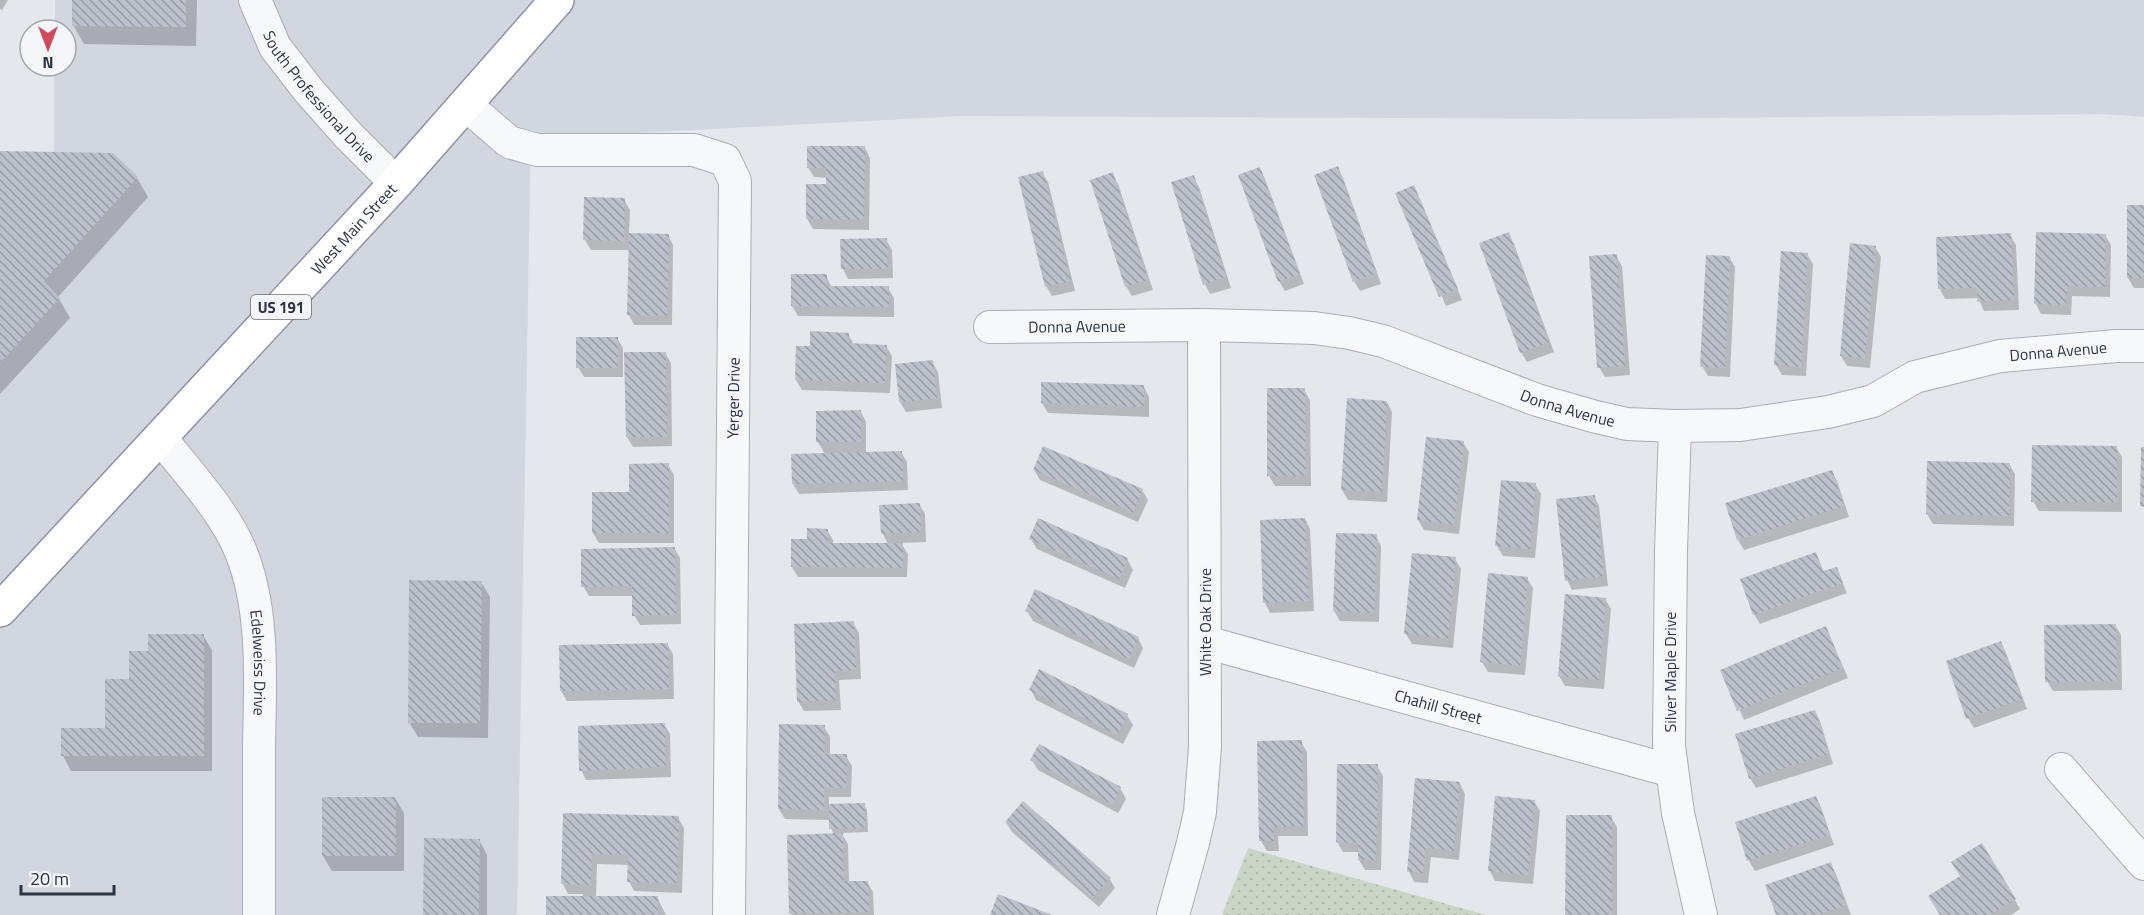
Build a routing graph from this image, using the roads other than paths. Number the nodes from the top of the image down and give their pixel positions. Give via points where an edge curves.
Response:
1 (255, 0) edge
2 (557, 0) edge
3 (465, 104) junction
4 (396, 183) junction
5 (1204, 325) junction
6 (990, 327) dead end
7 (2144, 346) edge
8 (1675, 426) junction
9 (160, 436) junction
10 (0, 610) edge
11 (1205, 642) junction
12 (2061, 769) dead end
13 (1671, 771) junction
14 (2144, 864) edge
15 (259, 915) edge
16 (729, 915) edge
17 (1173, 915) edge
18 (1701, 915) edge

1 - 4 street, South Professional Drive via 275,47 325,109
2 - 3 highway, West Main Street / US 191
3 - 4 highway, West Main Street / US 191
3 - 16 street, Yerger Drive via 509,142 537,150 694,150 725,160 735,181
4 - 9 highway, West Main Street / US 191
5 - 6 street, Donna Avenue
5 - 8 street, Donna Avenue via 1314,328 1349,333 1383,341 1537,400 1596,417 1627,424
5 - 11 street, White Oak Drive
7 - 8 street, Donna Avenue via 2000,356 1915,377 1874,401 1828,412 1740,425
8 - 13 street, Silver Maple Drive
9 - 10 highway, West Main Street / US 191
9 - 15 street, Edelweiss Drive via 229,527 252,584 260,697
11 - 13 street, Chahill Street
11 - 17 street, White Oak Drive via 1205,747 1200,812
12 - 14 street
13 - 18 street, Silver Maple Drive

